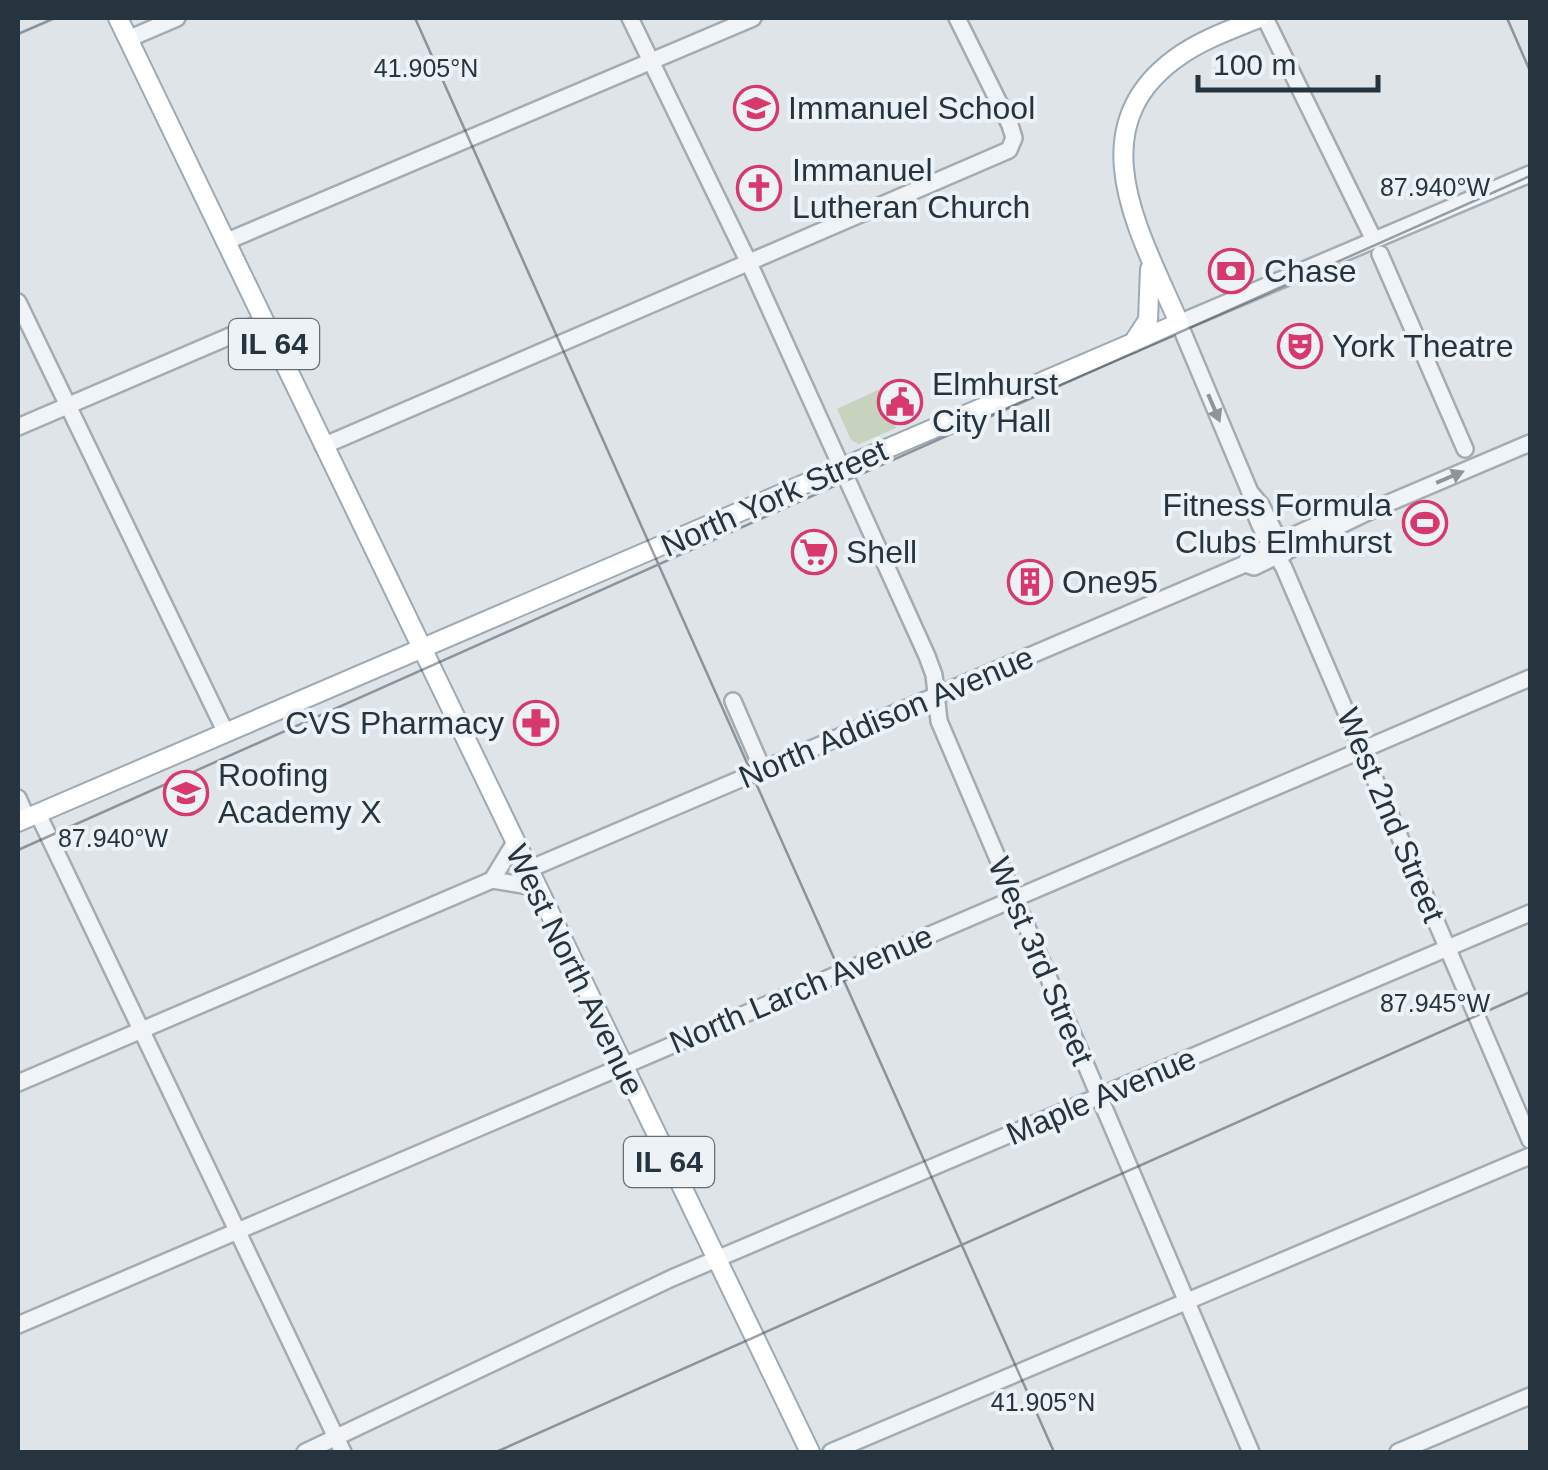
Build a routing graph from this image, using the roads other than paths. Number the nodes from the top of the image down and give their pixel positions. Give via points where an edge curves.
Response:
1 (118, 18) edge
2 (178, 18) edge
3 (630, 18) edge
4 (753, 18) edge
5 (957, 18) edge
6 (1262, 18) edge
7 (128, 40) junction
8 (651, 61) junction
9 (1530, 174) edge
10 (225, 242) junction
11 (1377, 247) junction
12 (1149, 254) junction
13 (749, 263) junction
14 (18, 302) edge
15 (263, 322) junction
16 (1179, 324) junction
17 (1134, 343) junction
18 (68, 406) junction
19 (18, 427) edge
20 (1530, 443) edge
21 (323, 446) junction
22 (1465, 449) dead end
23 (843, 466) junction
24 (1278, 549) junction
25 (420, 650) junction
26 (1530, 678) edge
27 (936, 696) junction
28 (733, 700) dead end
29 (226, 733) junction
30 (1363, 749) junction
31 (762, 768) junction
32 (18, 798) edge
33 (28, 818) edge
34 (514, 844) junction
35 (531, 879) junction
36 (492, 880) junction
37 (1014, 898) junction
38 (1530, 913) edge
39 (1448, 948) junction
40 (140, 1030) junction
41 (621, 1066) junction
42 (18, 1083) edge
43 (1100, 1096) junction
44 (1530, 1140) edge
45 (1530, 1156) edge
46 (236, 1230) junction
47 (716, 1259) junction
48 (1186, 1302) junction
49 (18, 1325) edge
50 (1530, 1396) edge
51 (339, 1445) edge
52 (305, 1452) edge
53 (810, 1452) edge
54 (831, 1452) edge
55 (1251, 1452) edge
56 (1398, 1452) edge

1 - 7 main road, IL 64
2 - 7 street
3 - 8 street, West 3rd Street
4 - 8 street
5 - 13 street via 1014,143 1002,154
6 - 11 street
6 - 12 main road via 1183,53 1135,106 1122,166 1128,206
7 - 10 main road, IL 64
8 - 10 street
8 - 13 street, West 3rd Street
9 - 11 street, North York Street
10 - 15 main road, IL 64
11 - 16 street, North York Street
11 - 22 street
12 - 16 main road
12 - 17 main road via 1148,320
13 - 21 street
13 - 23 street, West 3rd Street
14 - 18 street
15 - 18 street
15 - 21 main road, IL 64
16 - 17 main road, North York Street
16 -> 24 street, West 2nd Street via 1252,509
17 - 23 main road, North York Street
18 - 19 street
18 - 29 street
24 -> 20 street, North Addison Avenue
21 - 25 main road, IL 64
23 - 25 main road, North York Street
23 - 27 street, West 3rd Street via 927,656
24 - 27 street, North Addison Avenue via 1254,566 1245,564
24 - 30 street, West 2nd Street
25 - 29 main road, North York Street
25 - 34 main road, West North Avenue / IL 64
26 - 30 street, North Larch Avenue
27 - 31 street, North Addison Avenue
27 - 37 street, West 3rd Street via 939,721
28 - 31 street
29 - 33 main road, North York Street
30 - 37 street, North Larch Avenue
30 - 39 street, West 2nd Street
31 - 35 street, North Addison Avenue
32 - 33 street
33 - 40 street
34 - 35 main road, West North Avenue / IL 64
34 - 36 street
35 - 36 street
35 - 41 main road, West North Avenue / IL 64
36 - 40 street
37 - 41 street, North Larch Avenue
37 - 43 street, West 3rd Street
38 - 39 street, Maple Avenue
39 - 43 street, Maple Avenue
39 - 44 street, West 2nd Street
40 - 42 street
40 - 46 street
41 - 46 street, North Larch Avenue
41 - 47 main road, West North Avenue / IL 64
43 - 47 street, Maple Avenue
43 - 48 street, West 3rd Street
45 - 48 street
46 - 49 street, North Larch Avenue
46 - 51 street
47 - 51 street, Maple Avenue
47 - 53 main road, West North Avenue / IL 64
48 - 54 street
48 - 55 street, West 3rd Street
50 - 56 street
51 - 52 street, Maple Avenue

